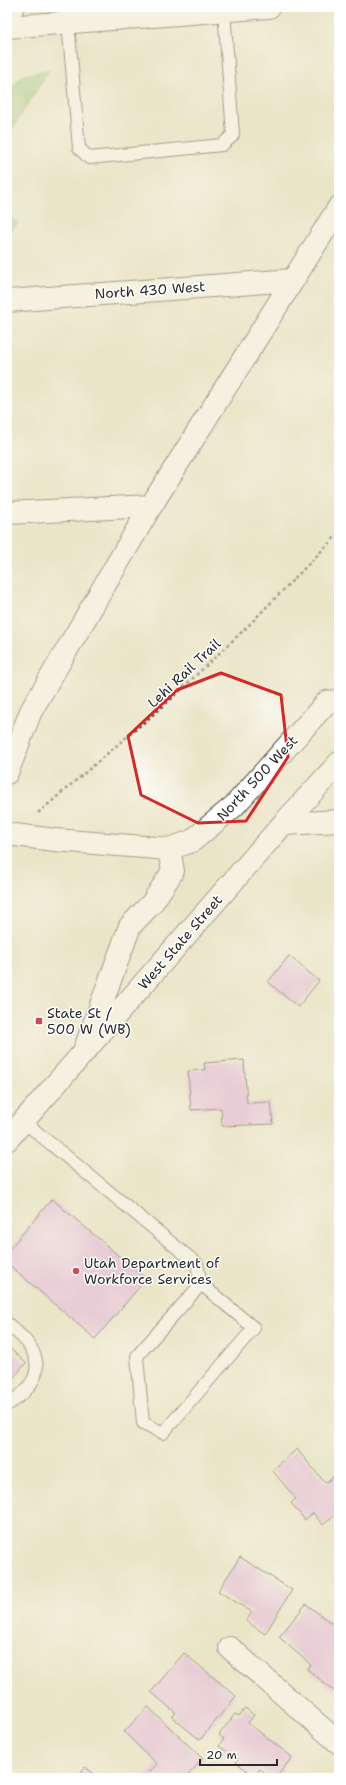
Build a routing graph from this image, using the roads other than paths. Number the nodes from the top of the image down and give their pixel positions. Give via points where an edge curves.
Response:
1 (13, 7) edge
2 (269, 7) edge
3 (224, 10) junction
4 (7, 15) edge
5 (68, 22) junction
6 (7, 27) edge
7 (339, 207) edge
8 (293, 280) junction
9 (7, 301) edge
10 (151, 506) junction
11 (7, 513) edge
12 (339, 701) edge
13 (339, 763) edge
14 (7, 773) edge
15 (339, 821) edge
16 (283, 824) junction
17 (7, 834) edge
18 (169, 850) junction
19 (84, 1052) junction
20 (23, 1121) junction
21 (7, 1140) edge
22 (202, 1284) junction
23 (7, 1323) edge
24 (7, 1405) edge
25 (230, 1648) dead end
26 (339, 1743) edge

1 - 4 main road
2 - 3 main road
3 - 5 main road
3 - 5 lane via 232,135 222,145 89,158 79,148
5 - 6 main road
7 - 8 main road
8 - 9 main road, North 430 West
8 - 10 main road
10 - 11 main road
10 - 14 main road via 31,711
12 - 18 main road, North 500 West via 327,702 234,806 192,841
13 - 16 main road, West State Street
15 - 16 main road
16 - 19 main road, West State Street
17 - 18 main road, North 500 West
18 - 19 main road via 173,870 152,903 130,926
19 - 20 main road, West State Street
20 - 21 main road, West State Street
20 - 22 lane via 198,1264
22 - 22 lane via 137,1356 143,1423 163,1433 254,1328
23 - 24 lane via 29,1344 37,1359 36,1374 28,1390
25 - 26 main road

